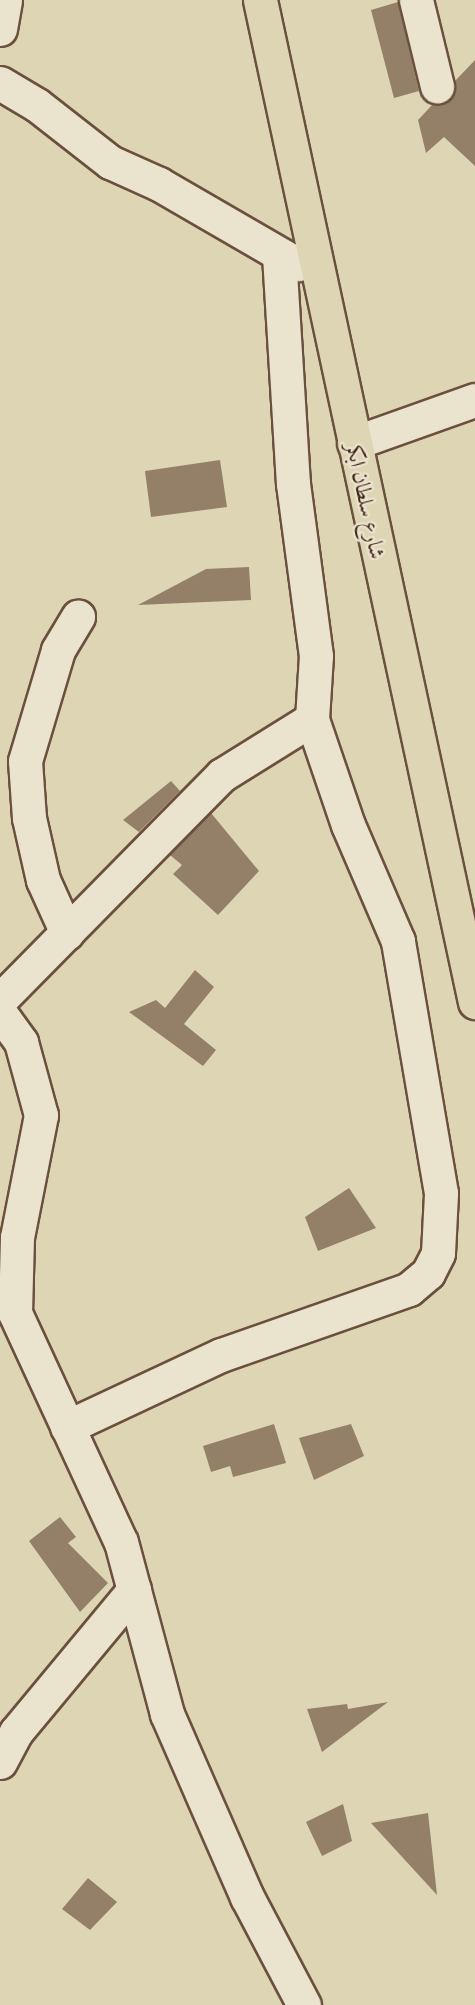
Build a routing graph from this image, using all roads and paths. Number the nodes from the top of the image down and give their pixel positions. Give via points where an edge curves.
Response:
1 (5, 0) edge
2 (260, 0) edge
3 (416, 0) edge
4 (0, 29) edge
5 (0, 83) edge
6 (437, 86) dead end
7 (279, 254) junction
8 (318, 276) junction
9 (475, 400) edge
10 (354, 443) junction
11 (78, 618) dead end
12 (312, 719) junction
13 (67, 933) junction
14 (470, 959) edge
15 (0, 1000) edge
16 (475, 1002) edge
17 (0, 1012) edge
18 (8, 1318) edge
19 (67, 1427) junction
20 (134, 1590) junction
21 (0, 1762) edge
22 (304, 2005) edge

1 - 4 street
2 - 8 highway, شارع سلطان ابكر
3 - 6 street
5 - 7 street via 37,105 110,162 159,184
7 - 8 street
7 - 12 street via 293,484 316,656
8 - 10 highway, شارع سلطان ابكر
9 - 10 street
10 - 14 highway, شارع سلطان ابكر
11 - 13 street via 58,650 25,761 28,818 43,880
12 - 13 street via 222,775
12 - 19 street via 348,825 398,941 441,1192 438,1253 428,1273 409,1289 220,1354
13 - 15 street
14 - 16 highway, شارع سلطان ابكر
17 - 18 street via 21,1042 41,1115 17,1237
18 - 19 street
19 - 20 street via 121,1542
20 - 21 street via 16,1732
20 - 22 street via 167,1714 247,1897

